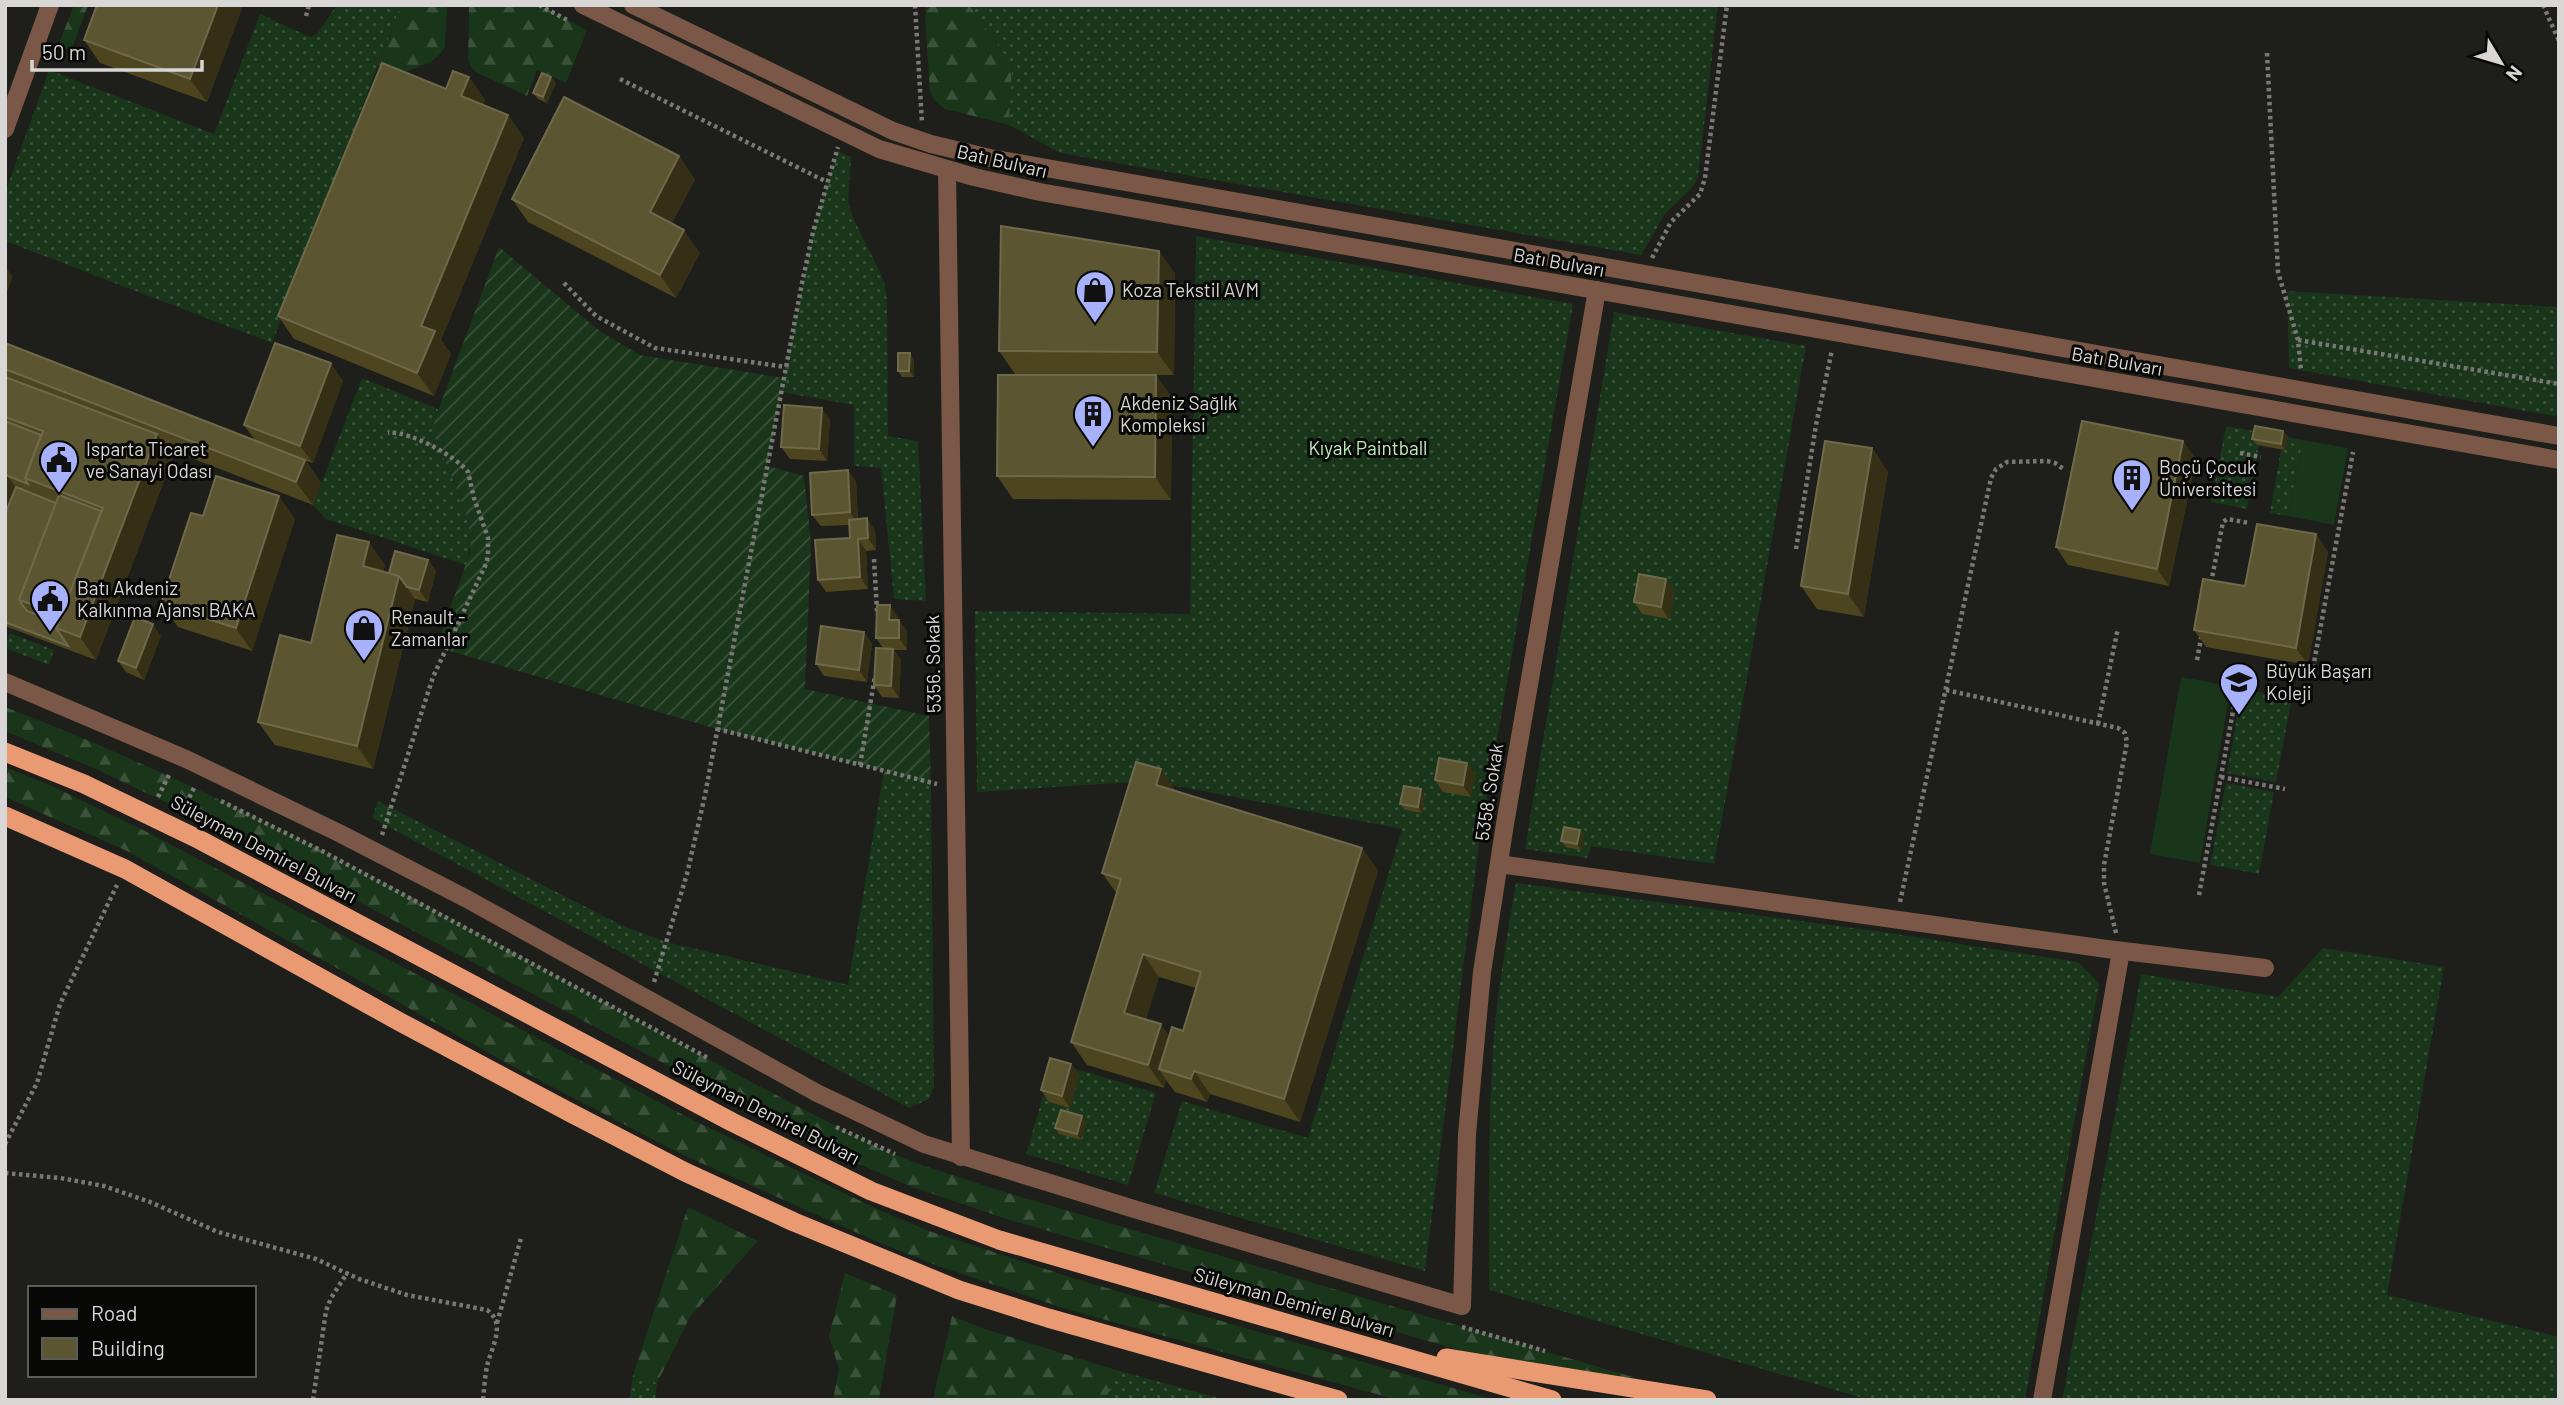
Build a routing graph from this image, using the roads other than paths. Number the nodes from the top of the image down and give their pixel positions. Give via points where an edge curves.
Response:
1 (50, 5) edge
2 (583, 5) edge
3 (633, 5) edge
4 (5, 129) edge
5 (947, 170) junction
6 (1597, 290) junction
7 (2559, 436) edge
8 (2559, 460) edge
9 (5, 682) edge
10 (5, 752) edge
11 (5, 816) edge
12 (1499, 864) junction
13 (2121, 951) junction
14 (2264, 968) dead end
15 (961, 1157) junction
16 (1362, 1345) junction
17 (1338, 1400) edge
18 (1552, 1400) edge
19 (1707, 1400) edge
20 (2042, 1400) edge

1 - 4 street
2 - 5 street, Batı Bulvarı via 842,133
3 - 7 street, Batı Bulvarı via 864,118 926,131 989,158
5 - 6 street, Batı Bulvarı via 1040,192
5 - 15 street, 5356. Sokak
6 - 8 street, Batı Bulvarı
6 - 12 street, 5358. Sokak
9 - 15 street via 198,765 376,852 817,1093
10 - 16 highway, Süleyman Demirel Bulvarı via 85,784 200,840 871,1191 999,1240
11 - 17 highway via 125,869 548,1101 685,1172 806,1227 959,1290
12 - 13 street
12 - 15 street, 5358. Sokak via 1473,1052 1462,1306
13 - 14 street
13 - 20 street
16 - 18 highway, Süleyman Demirel Bulvarı
16 - 19 highway

